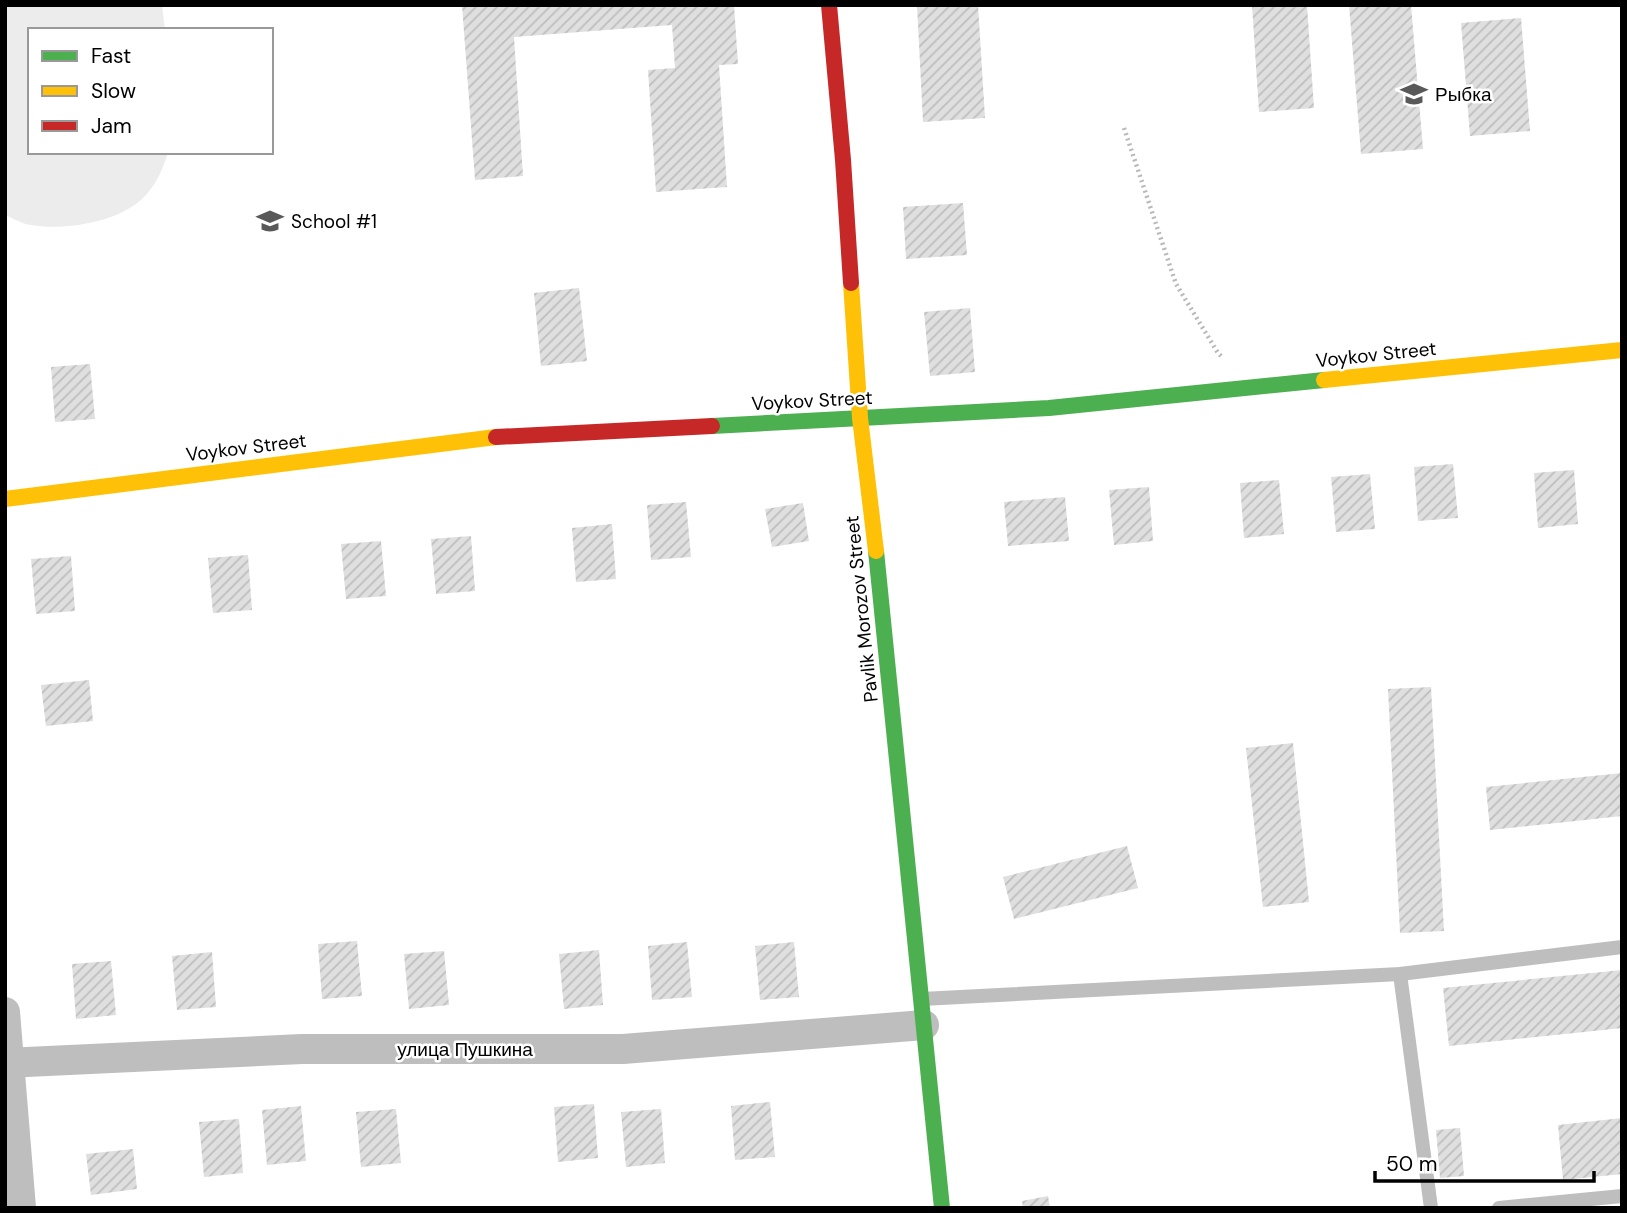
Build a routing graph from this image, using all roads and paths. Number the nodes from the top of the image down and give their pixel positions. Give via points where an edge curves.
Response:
1 (829, 5) edge
2 (1124, 128) dead end
3 (1622, 350) edge
4 (1227, 360) dead end
5 (860, 418) junction
6 (5, 499) edge
7 (1622, 947) edge
8 (1400, 974) junction
9 (5, 1012) edge
10 (923, 1012) junction
11 (8, 1063) edge
12 (1622, 1196) edge
13 (21, 1208) edge
14 (942, 1208) edge
15 (1431, 1208) edge
16 (1499, 1208) edge

1 - 5 street, Pavlik Morozov Street
2 - 4 path via 1176,284 1218,354
3 - 5 street, Voykov Street via 1049,408
5 - 6 street, Voykov Street via 484,438
5 - 10 street, Pavlik Morozov Street
7 - 8 lane
8 - 10 lane
8 - 15 lane
9 - 11 street
10 - 11 street, улица Пушкина via 623,1049 302,1049
10 - 14 street, Pavlik Morozov Street
11 - 13 street
12 - 16 lane

